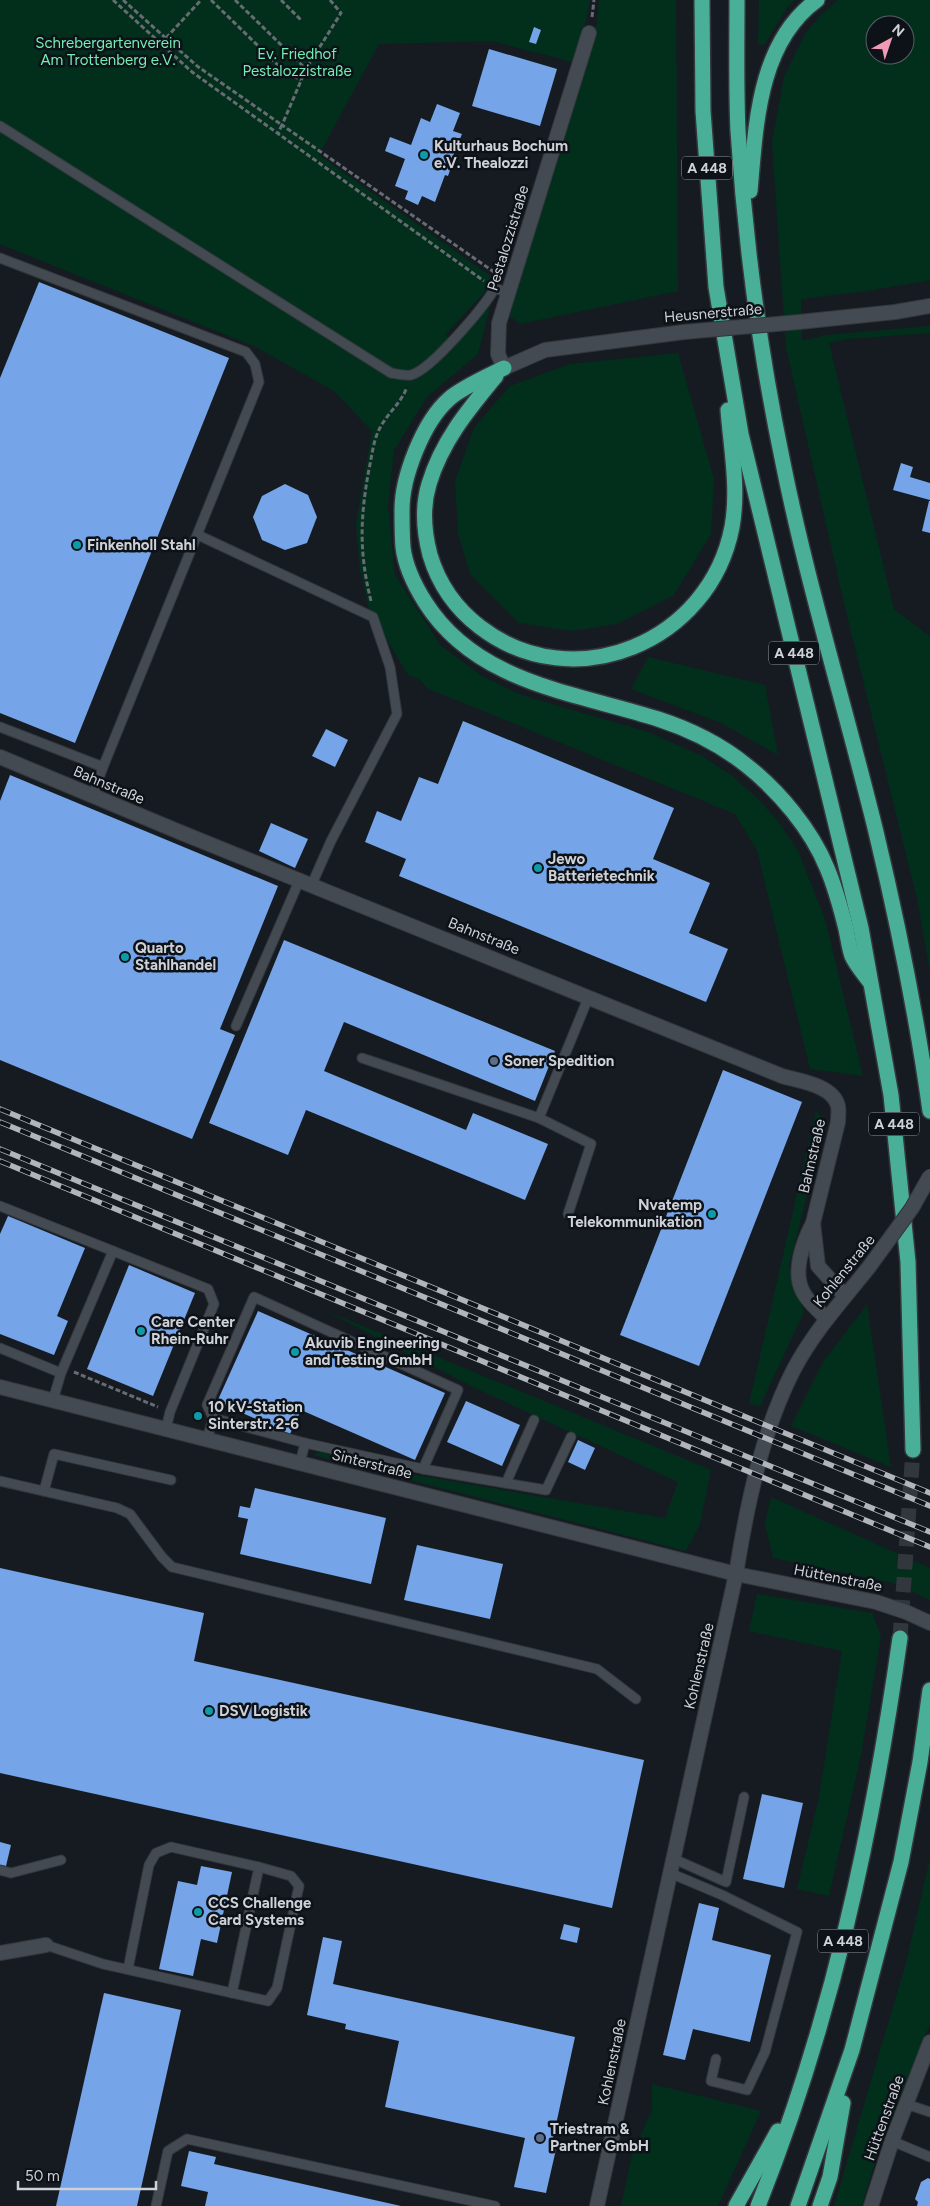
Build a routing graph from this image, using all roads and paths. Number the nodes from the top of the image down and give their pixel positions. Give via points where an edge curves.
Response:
1 (113, 0) edge
2 (123, 0) edge
3 (201, 0) edge
4 (211, 0) edge
5 (234, 0) edge
6 (281, 0) edge
7 (330, 0) edge
8 (702, 0) edge
9 (737, 0) edge
10 (817, 0) edge
11 (302, 20) dead end
12 (589, 33) dead end
13 (166, 38) junction
14 (306, 69) junction
15 (302, 80) junction
16 (282, 125) junction
17 (0, 126) edge
18 (278, 133) junction
19 (747, 238) junction
20 (0, 258) edge
21 (505, 287) junction
22 (930, 306) edge
23 (721, 318) junction
24 (504, 368) junction
25 (411, 374) junction
26 (198, 535) junction
27 (373, 617) junction
28 (0, 727) edge
29 (0, 757) edge
30 (103, 767) junction
31 (93, 796) junction
32 (306, 882) junction
33 (873, 987) junction
34 (589, 996) junction
35 (236, 1026) dead end
36 (362, 1058) dead end
37 (930, 1111) edge
38 (539, 1118) junction
39 (930, 1176) edge
40 (0, 1206) edge
41 (568, 1214) dead end
42 (813, 1224) junction
43 (113, 1251) junction
44 (846, 1296) junction
45 (827, 1319) junction
46 (0, 1348) edge
47 (62, 1370) junction
48 (0, 1386) edge
49 (53, 1400) junction
50 (170, 1412) junction
51 (213, 1418) junction
52 (534, 1420) dead end
53 (166, 1429) junction
54 (571, 1437) dead end
55 (207, 1440) junction
56 (305, 1442) junction
57 (913, 1450) tunnel mouth
58 (300, 1463) junction
59 (422, 1469) junction
60 (171, 1480) dead end
61 (0, 1482) edge
62 (506, 1483) junction
63 (44, 1491) junction
64 (736, 1574) junction
65 (928, 1620) edge
66 (900, 1638) tunnel mouth
67 (930, 1690) edge
68 (636, 1699) dead end
69 (744, 1797) dead end
70 (674, 1859) junction
71 (61, 1860) dead end
72 (259, 1868) junction
73 (0, 1870) edge
74 (670, 1873) junction
75 (46, 1945) joint
76 (0, 1953) edge
77 (128, 1969) junction
78 (232, 1992) junction
79 (930, 2042) edge
80 (852, 2050) junction
81 (716, 2059) dead end
82 (798, 2098) junction
83 (906, 2104) junction
84 (930, 2112) edge
85 (892, 2141) junction
86 (930, 2157) edge
87 (156, 2206) edge
88 (495, 2206) edge
89 (597, 2206) edge
90 (736, 2206) edge
91 (758, 2206) edge
92 (798, 2206) edge
93 (820, 2206) edge
94 (871, 2206) edge

1 - 18 path via 192,72
2 - 13 path
3 - 13 path
4 - 15 path via 284,72
5 - 14 path
6 - 11 path
7 - 14 path via 341,13
8 - 23 highway, A 448 via 703,111
9 - 19 highway, A 448 via 738,130
10 - 19 highway via 786,34 771,61 755,130
12 - 21 street, Pestalozzistraße
13 - 16 path via 197,66
14 - 15 path
15 - 16 path
16 - 18 path
16 - 21 path via 498,274
17 - 25 lane via 391,374
18 - 21 path
19 - 37 highway, A 448 via 764,365 783,464 876,829 917,1025
20 - 26 lane via 246,352 255,364 259,382
21 - 24 street, Pestalozzistraße via 498,339 498,354
21 - 25 lane via 459,335
22 - 24 street, Heusnerstraße, bridge via 545,350
23 - 24 highway via 735,499 725,551 714,574 682,618 632,649 599,658 560,659 524,652 494,638 463,615 445,591 433,565 424,516 428,486 450,434
23 - 33 highway, A 448 via 741,434 820,752
24 - 33 highway via 448,399 433,420 409,467 402,497 404,549 419,592 433,615 454,638 484,661 529,680 660,719 728,752 747,766 785,803 812,838 828,868 852,956
25 - 27 path via 404,396 375,438 364,497 361,532 364,575
26 - 27 lane
26 - 30 lane
27 - 32 lane via 390,667 397,714
28 - 30 lane
29 - 31 street, Bahnstraße
30 - 31 lane
31 - 32 street, Bahnstraße
32 - 34 street, Bahnstraße
32 - 35 lane
33 - 57 highway, A 448 via 891,1095 908,1262
34 - 38 lane
34 - 42 street, Bahnstraße via 782,1076 822,1088 833,1096 838,1106 838,1122
36 - 38 lane
38 - 41 lane via 591,1144
39 - 44 street, Kohlenstraße, bridge via 912,1208
40 - 43 lane
42 - 44 street, Bahnstraße via 818,1266
42 - 45 street, Bahnstraße via 804,1244 798,1283
43 - 47 lane
43 - 50 lane via 208,1289 214,1304
44 - 45 street, Kohlenstraße
45 - 64 street, Kohlenstraße via 795,1368 765,1443 744,1526
46 - 47 lane
47 - 49 lane
47 - 50 path
48 - 49 street, Sinterstraße
49 - 53 street, Sinterstraße
50 - 53 lane
51 - 55 lane
51 - 56 lane
51 - 59 lane via 207,1405 254,1297 458,1390
52 - 62 lane
53 - 55 street, Sinterstraße
54 - 62 lane via 546,1490
55 - 58 street, Sinterstraße
56 - 58 lane
56 - 59 lane
58 - 64 street, Sinterstraße
59 - 62 lane
60 - 63 lane via 54,1454
61 - 63 lane
63 - 68 lane via 130,1514 172,1567 597,1669
64 - 65 street, Hüttenstraße via 876,1602
64 - 70 street, Kohlenstraße
66 - 82 highway, A 448 via 864,1851 833,1980
67 - 80 highway, A 448 via 901,1862
69 - 70 lane via 726,1882
70 - 74 street, Kohlenstraße
71 - 73 lane via 11,1873
72 - 77 lane via 171,1847 156,1853 149,1865
72 - 78 lane
72 - 78 lane via 291,1876 299,1886 277,1988 268,2000
74 - 81 lane via 797,1932 766,2052 747,2090 711,2081
74 - 89 street, Kohlenstraße
75 - 76 street
75 - 77 lane
77 - 78 lane
79 - 83 street, Hüttenstraße
80 - 92 highway, A 448
80 - 93 highway via 830,2177
82 - 90 highway
82 - 91 highway, A 448
83 - 84 lane
83 - 85 street, Hüttenstraße
85 - 86 lane
85 - 94 street, Hüttenstraße
87 - 88 lane via 168,2151 186,2139

